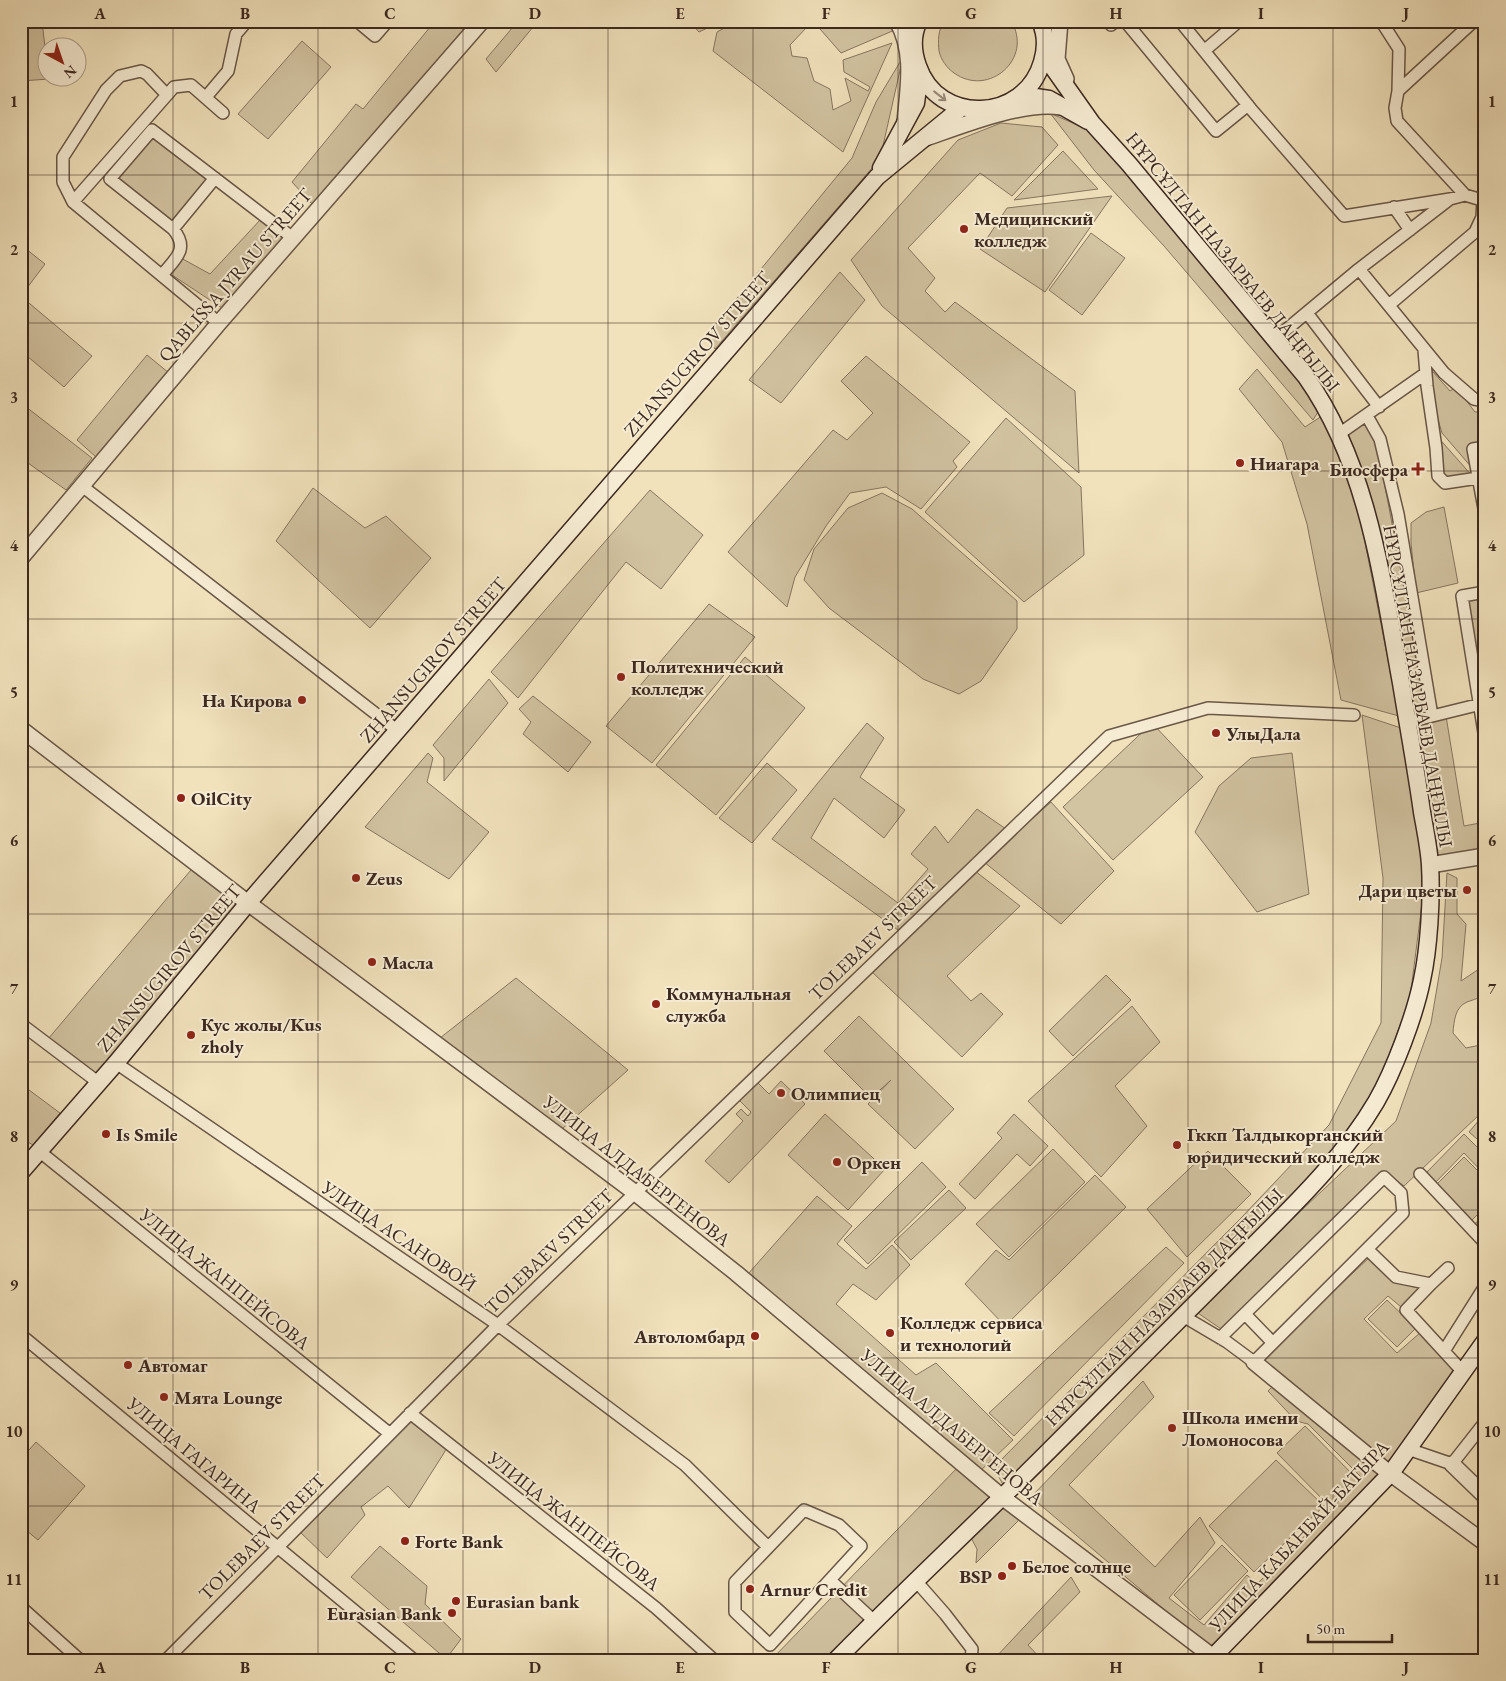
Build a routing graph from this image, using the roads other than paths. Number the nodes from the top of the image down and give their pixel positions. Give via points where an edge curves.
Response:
1 (246, 21) edge
2 (357, 21) edge
3 (388, 21) edge
4 (897, 21) edge
5 (1060, 21) edge
6 (1124, 21) edge
7 (1180, 21) edge
8 (1238, 21) edge
9 (1381, 21) edge
10 (1474, 21) edge
11 (916, 22) edge
12 (1042, 22) edge
13 (474, 24) edge
14 (1204, 50) junction
15 (1044, 54) junction
16 (920, 73) junction
17 (1398, 91) junction
18 (167, 95) junction
19 (1022, 95) junction
20 (206, 97) junction
21 (1070, 104) junction
22 (1248, 105) junction
23 (961, 108) junction
24 (223, 113) dead end
25 (904, 126) junction
26 (920, 140) junction
27 (877, 177) junction
28 (215, 178) junction
29 (1465, 195) junction
30 (1450, 199) junction
31 (1484, 201) edge
32 (73, 202) junction
33 (1394, 207) junction
34 (173, 229) junction
35 (1410, 230) junction
36 (293, 238) junction
37 (1360, 269) junction
38 (162, 275) junction
39 (1389, 305) junction
40 (1307, 313) junction
41 (219, 323) junction
42 (1276, 339) junction
43 (1424, 350) junction
44 (1426, 373) junction
45 (1485, 401) edge
46 (1379, 407) junction
47 (1366, 416) junction
48 (1340, 434) junction
49 (1485, 447) edge
50 (1478, 478) junction
51 (82, 486) junction
52 (1485, 514) edge
53 (21, 558) edge
54 (1485, 592) edge
55 (1482, 704) edge
56 (1354, 715) dead end
57 (1432, 716) junction
58 (1408, 722) junction
59 (21, 729) edge
60 (398, 731) junction
61 (1485, 739) edge
62 (1485, 856) edge
63 (1430, 865) junction
64 (248, 904) junction
65 (21, 1024) edge
66 (116, 1063) junction
67 (98, 1083) junction
68 (39, 1151) junction
69 (21, 1172) edge
70 (1420, 1174) dead end
71 (634, 1192) junction
72 (1485, 1244) edge
73 (1367, 1249) junction
74 (1448, 1268) dead end
75 (1431, 1284) junction
76 (1485, 1286) edge
77 (1245, 1314) junction
78 (1183, 1316) junction
79 (498, 1325) junction
80 (21, 1335) edge
81 (1220, 1338) junction
82 (1485, 1341) edge
83 (1273, 1343) junction
84 (1444, 1351) junction
85 (1254, 1362) junction
86 (1463, 1372) junction
87 (410, 1413) junction
88 (1485, 1422) edge
89 (389, 1434) junction
90 (1408, 1449) junction
91 (1452, 1464) junction
92 (1390, 1473) junction
93 (1485, 1496) edge
94 (1002, 1497) junction
95 (1485, 1543) edge
96 (277, 1547) junction
97 (768, 1547) junction
98 (830, 1580) junction
99 (916, 1581) junction
100 (21, 1607) edge
101 (874, 1621) junction
102 (1213, 1659) edge
103 (80, 1660) edge
104 (166, 1660) edge
105 (414, 1660) edge
106 (714, 1660) edge
107 (836, 1660) edge
108 (972, 1660) edge

1 - 20 street via 236,34 228,71
2 - 3 street via 375,36
4 - 25 street via 904,34 910,73
5 - 21 street via 1057,59
6 - 22 street via 1216,131
7 - 14 street
8 - 14 street
9 - 17 street via 1399,49
10 - 17 street
11 - 16 main road via 915,57
12 - 15 main road
13 - 36 street, QABLISSA JYRAU STREET
14 - 22 street
15 - 19 main road via 1040,69
15 - 21 main road, НҰРСҰЛТАН НАЗАРБАЕВ ДАҢҒЫЛЫ
16 -> 23 main road via 944,100
16 - 25 main road via 916,103
17 - 29 street via 1396,121
18 - 20 street via 174,87 191,85
18 - 32 street
18 - 32 street via 141,71 120,76 106,90 63,157 63,182
19 - 21 main road
19 - 23 main road via 1003,106 982,110
20 - 24 street
21 - 26 street via 1021,109
21 - 42 main road, НҰРСҰЛТАН НАЗАРБАЕВ ДАҢҒЫЛЫ via 1130,164
22 - 33 street via 1344,216
23 - 26 main road
25 - 27 main road
26 - 27 main road
27 - 60 main road, ZHANSUGIROV STREET
28 - 34 street
28 - 34 street via 152,130 110,179
28 - 36 street
29 - 30 street
29 - 31 street
30 - 33 street
30 - 35 street
31 - 39 street via 1482,217 1475,232
32 - 38 street
33 - 35 street
34 - 38 street via 179,236 179,255
35 - 37 street
36 - 41 street, QABLISSA JYRAU STREET
37 - 39 street
37 - 40 street
38 - 41 street
39 - 43 street
40 - 42 street
40 - 46 street
41 - 51 street, QABLISSA JYRAU STREET
42 - 48 main road, НҰРСҰЛТАН НАЗАРБАЕВ ДАҢҒЫЛЫ via 1323,401
43 - 44 street
43 - 45 street via 1474,400
44 - 46 street
44 - 50 street via 1438,476 1445,482
46 - 47 street
47 - 48 street
47 - 57 street via 1380,439 1398,514
48 - 58 main road, НҰРСҰЛТАН НАЗАРБАЕВ ДАҢҒЫЛЫ via 1355,473 1384,589
49 - 50 street via 1472,449
50 - 52 street
51 - 53 street, QABLISSA JYRAU STREET
51 - 60 street
54 - 55 street via 1462,596
55 - 57 street
55 - 61 street
56 - 71 street, TOLEBAEV STREET via 1208,708 1109,736
57 - 58 street
58 - 63 main road, НҰРСҰЛТАН НАЗАРБАЕВ ДАҢҒЫЛЫ
59 - 64 street, УЛИЦА АЛДАБЕРГЕНОВА
60 - 64 main road, ZHANSUGIROV STREET
62 - 63 street
63 - 78 main road, НҰРСҰЛТАН НАЗАРБАЕВ ДАҢҒЫЛЫ via 1429,923 1423,978 1397,1057 1378,1100 1355,1134 1293,1206
64 - 66 main road, ZHANSUGIROV STREET
64 - 71 street, УЛИЦА АЛДАБЕРГЕНОВА
65 - 67 street
66 - 67 main road, ZHANSUGIROV STREET
66 - 79 street, УЛИЦА АСАНОВОЙ
67 - 68 main road, ZHANSUGIROV STREET
68 - 69 main road, ZHANSUGIROV STREET
68 - 89 street, УЛИЦА ЖАНПЕЙСОВА
70 - 72 street
71 - 79 street, TOLEBAEV STREET
71 - 94 street, УЛИЦА АЛДАБЕРГЕНОВА via 736,1273
73 - 75 street via 1396,1277
73 - 77 street via 1402,1213 1401,1193 1384,1176
73 - 83 street
74 - 75 street
75 - 84 street via 1406,1310
76 - 84 street
77 - 81 street
77 - 83 street
78 - 81 street
78 - 94 main road, НҰРСҰЛТАН НАЗАРБАЕВ ДАҢҒЫЛЫ
79 - 87 street, TOLEBAEV STREET
79 - 97 street, УЛИЦА АСАНОВОЙ via 685,1465
80 - 96 street, УЛИЦА ГАГАРИНА
81 - 85 street
82 - 86 main road, УЛИЦА КАБАНБАЙ-БАТЫРА
83 - 85 street
84 - 86 street
85 - 92 street
86 - 90 main road, УЛИЦА КАБАНБАЙ-БАТЫРА
87 - 89 street, TOLEBAEV STREET
87 - 106 street, УЛИЦА ЖАНПЕЙСОВА via 656,1608
88 - 91 street
89 - 96 street, TOLEBAEV STREET
90 - 91 street
90 - 92 main road, УЛИЦА КАБАНБАЙ-БАТЫРА
91 - 93 street
92 - 95 street
92 - 102 main road, УЛИЦА КАБАНБАЙ-БАТЫРА
94 - 99 main road, НҰРСҰЛТАН НАЗАРБАЕВ ДАҢҒЫЛЫ
94 - 102 street, УЛИЦА АЛДАБЕРГЕНОВА
96 - 104 street, TOLEBAEV STREET
96 - 105 street, УЛИЦА ГАГАРИНА
97 - 98 street via 804,1510 839,1525 861,1546
97 - 98 street via 735,1582 735,1612 770,1645
98 - 101 street
99 - 101 main road, НҰРСҰЛТАН НАЗАРБАЕВ ДАҢҒЫЛЫ
99 - 108 street via 972,1649
100 - 103 street
101 - 107 main road, НҰРСҰЛТАН НАЗАРБАЕВ ДАҢҒЫЛЫ

